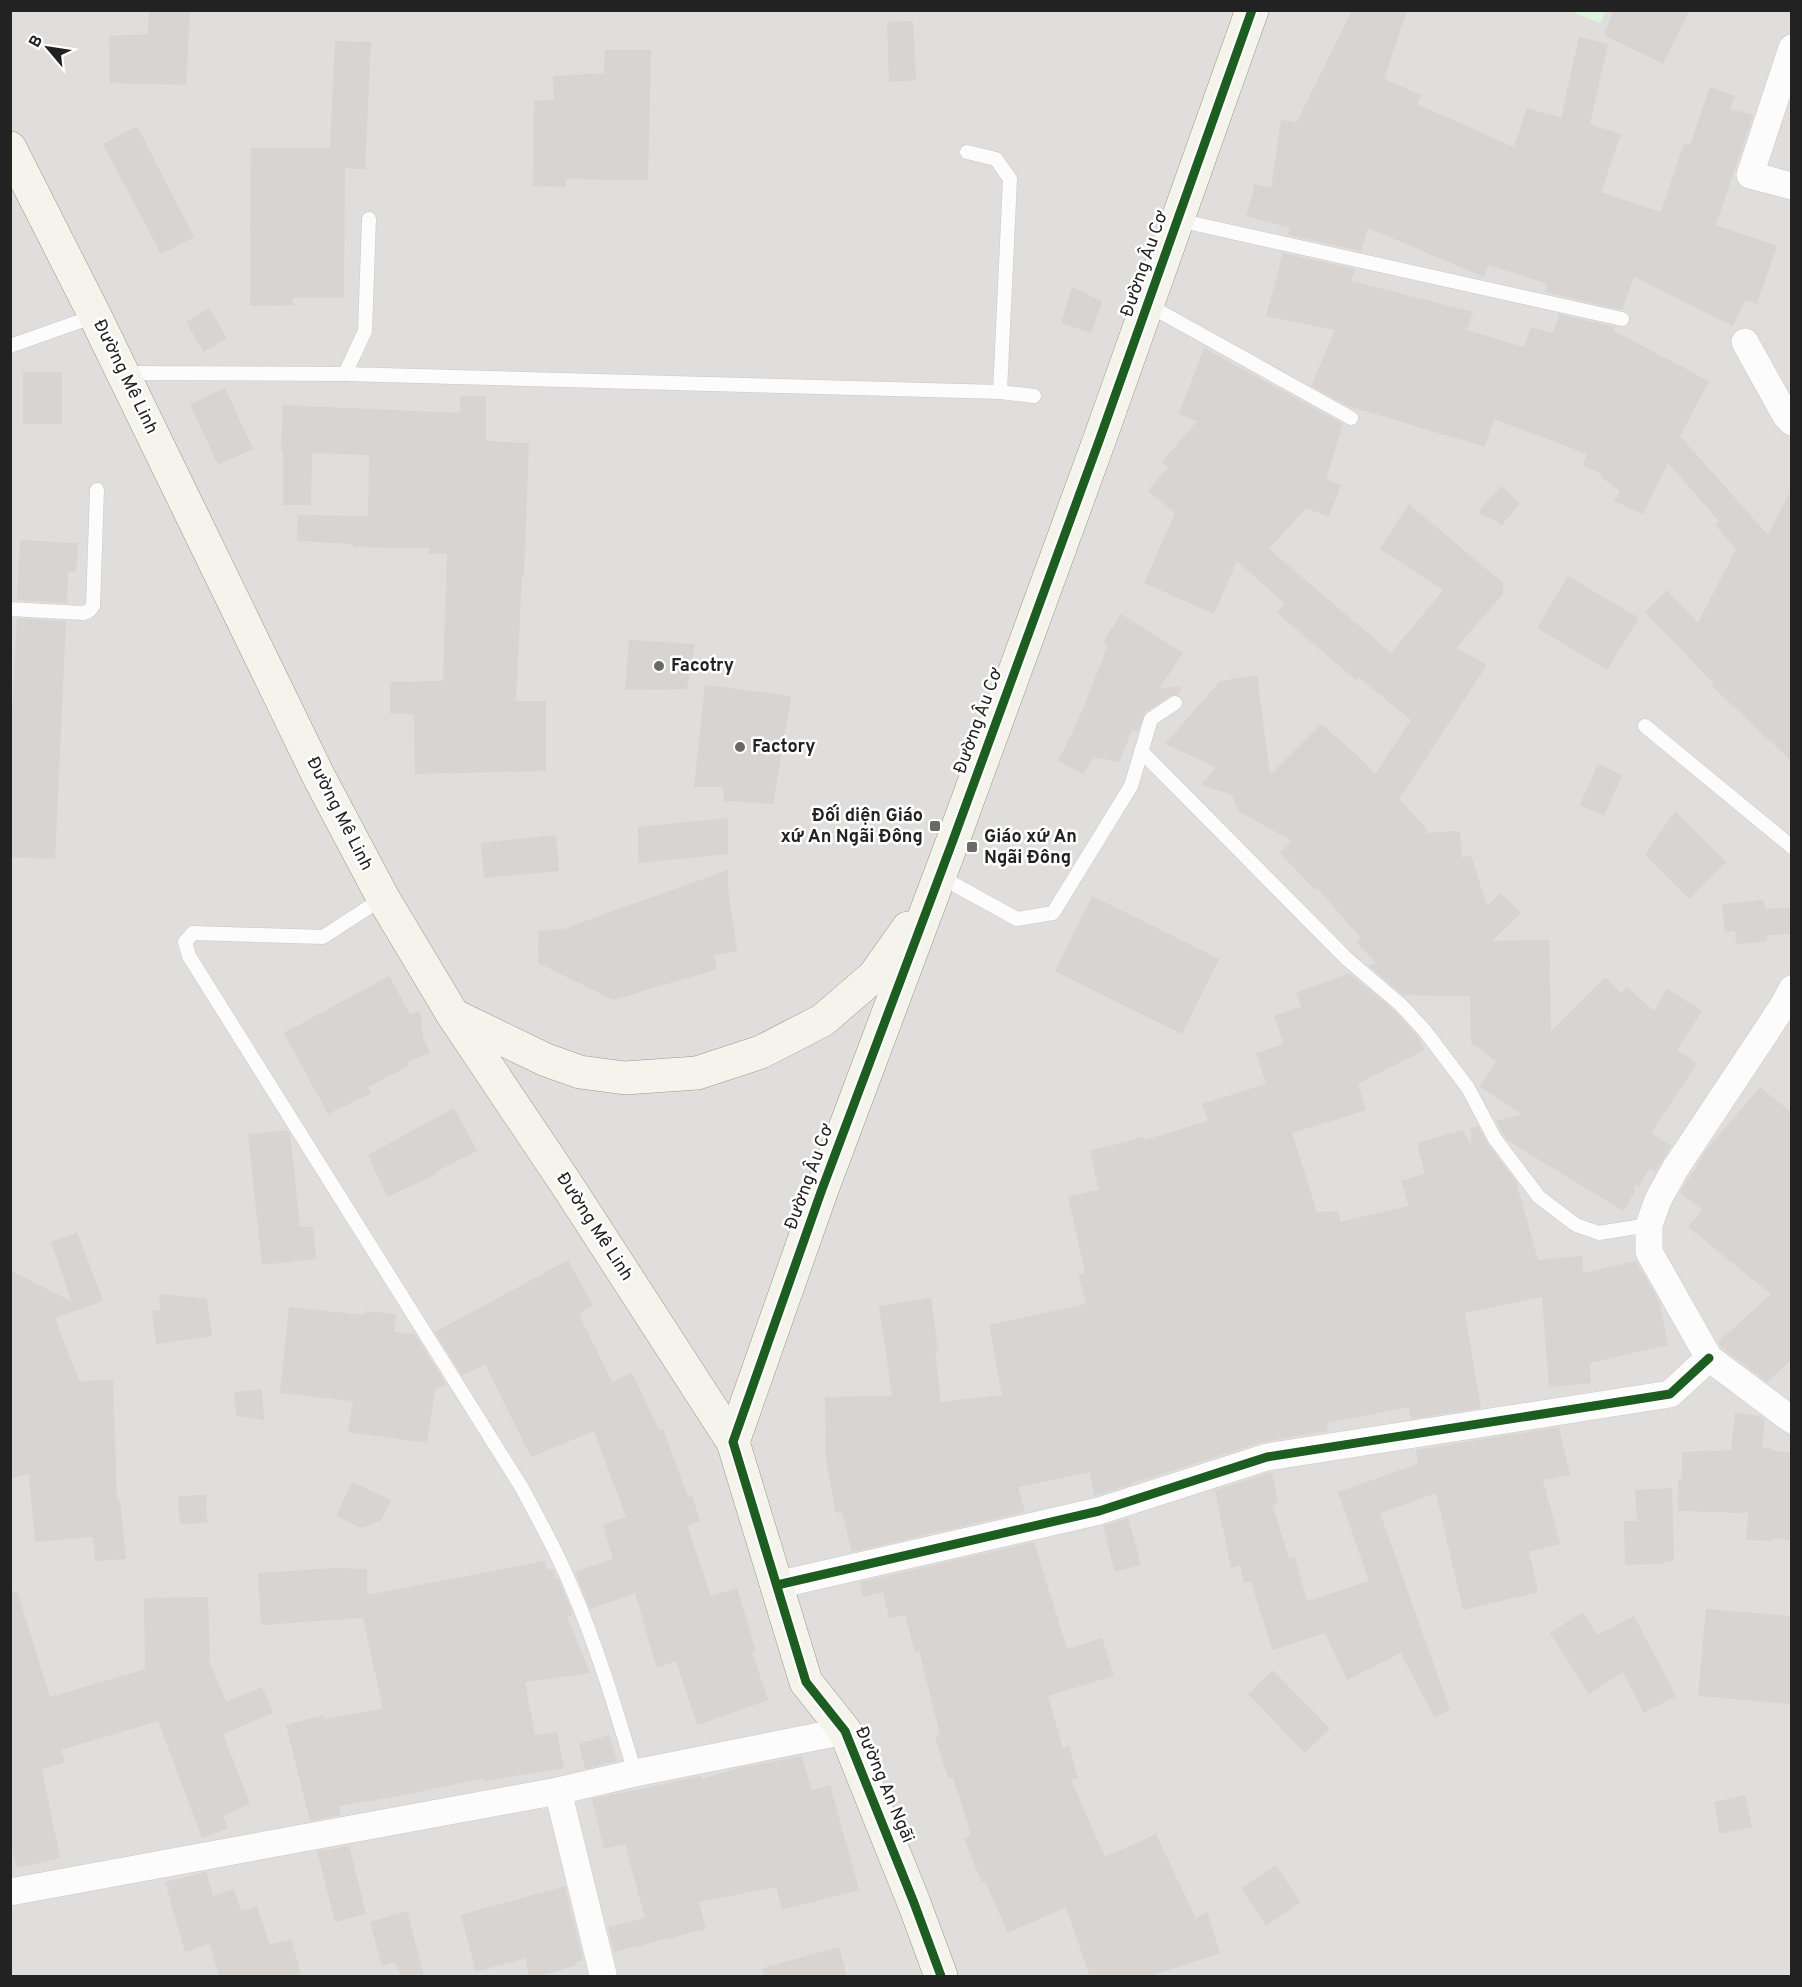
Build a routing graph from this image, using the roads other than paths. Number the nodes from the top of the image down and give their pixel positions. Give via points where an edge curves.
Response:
1 (1252, 10) edge
2 (1791, 48) edge
3 (10, 148) edge
4 (967, 152) dead end
5 (1791, 186) edge
6 (369, 219) dead end
7 (1178, 220) junction
8 (1148, 305) junction
9 (95, 316) junction
10 (1622, 319) dead end
11 (1745, 342) dead end
12 (10, 346) edge
13 (123, 372) junction
14 (345, 374) junction
15 (1000, 392) junction
16 (1034, 396) dead end
17 (1351, 418) dead end
18 (1791, 422) edge
19 (97, 490) dead end
20 (10, 609) edge
21 (1175, 703) dead end
22 (1645, 726) dead end
23 (1141, 751) junction
24 (1791, 847) edge
25 (936, 885) junction
26 (383, 898) junction
27 (1791, 989) edge
28 (453, 1015) junction
29 (1649, 1226) junction
30 (1709, 1358) junction
31 (1791, 1420) edge
32 (733, 1442) junction
33 (777, 1586) junction
34 (845, 1731) junction
35 (635, 1773) junction
36 (558, 1791) junction
37 (10, 1892) edge
38 (601, 1976) edge
39 (941, 1977) edge

1 - 7 main road, Đường Âu Cơ
2 - 5 street via 1750,175
3 - 9 main road, Đường Mê Linh
4 - 15 lane via 996,159 1010,178
6 - 14 lane via 365,331
7 - 8 main road, Đường Âu Cơ
7 - 10 lane
8 - 17 lane
8 - 25 main road, Đường Âu Cơ
9 - 12 lane
9 - 13 main road, Đường Mê Linh
11 - 18 street
13 - 14 lane
13 - 26 main road, Đường Mê Linh via 319,777
14 - 15 lane
15 - 16 lane
19 - 20 lane via 93,606 83,613
21 - 23 lane via 1151,719
22 - 24 lane
23 - 25 lane via 1131,786 1053,914 1017,919
23 - 29 lane via 1347,959 1425,1031 1468,1088 1495,1139 1539,1197 1576,1225 1599,1233
25 - 28 main road via 874,976 823,1020 761,1052 697,1073 625,1078 580,1072
25 - 32 main road, Đường Âu Cơ
26 - 28 main road, Đường Mê Linh
26 - 35 lane via 323,937 193,933 185,942 189,956 551,1541 572,1588
27 - 29 street via 1658,1200
28 - 32 main road, Đường Mê Linh
29 - 30 street via 1648,1252
30 - 31 street
30 - 33 street via 1670,1394 1267,1457 1099,1511
32 - 33 main road, Đường An Ngãi
33 - 34 main road, Đường An Ngãi via 806,1682
34 - 35 street
34 - 39 main road, Đường An Ngãi
35 - 36 street
36 - 37 street
36 - 38 street

